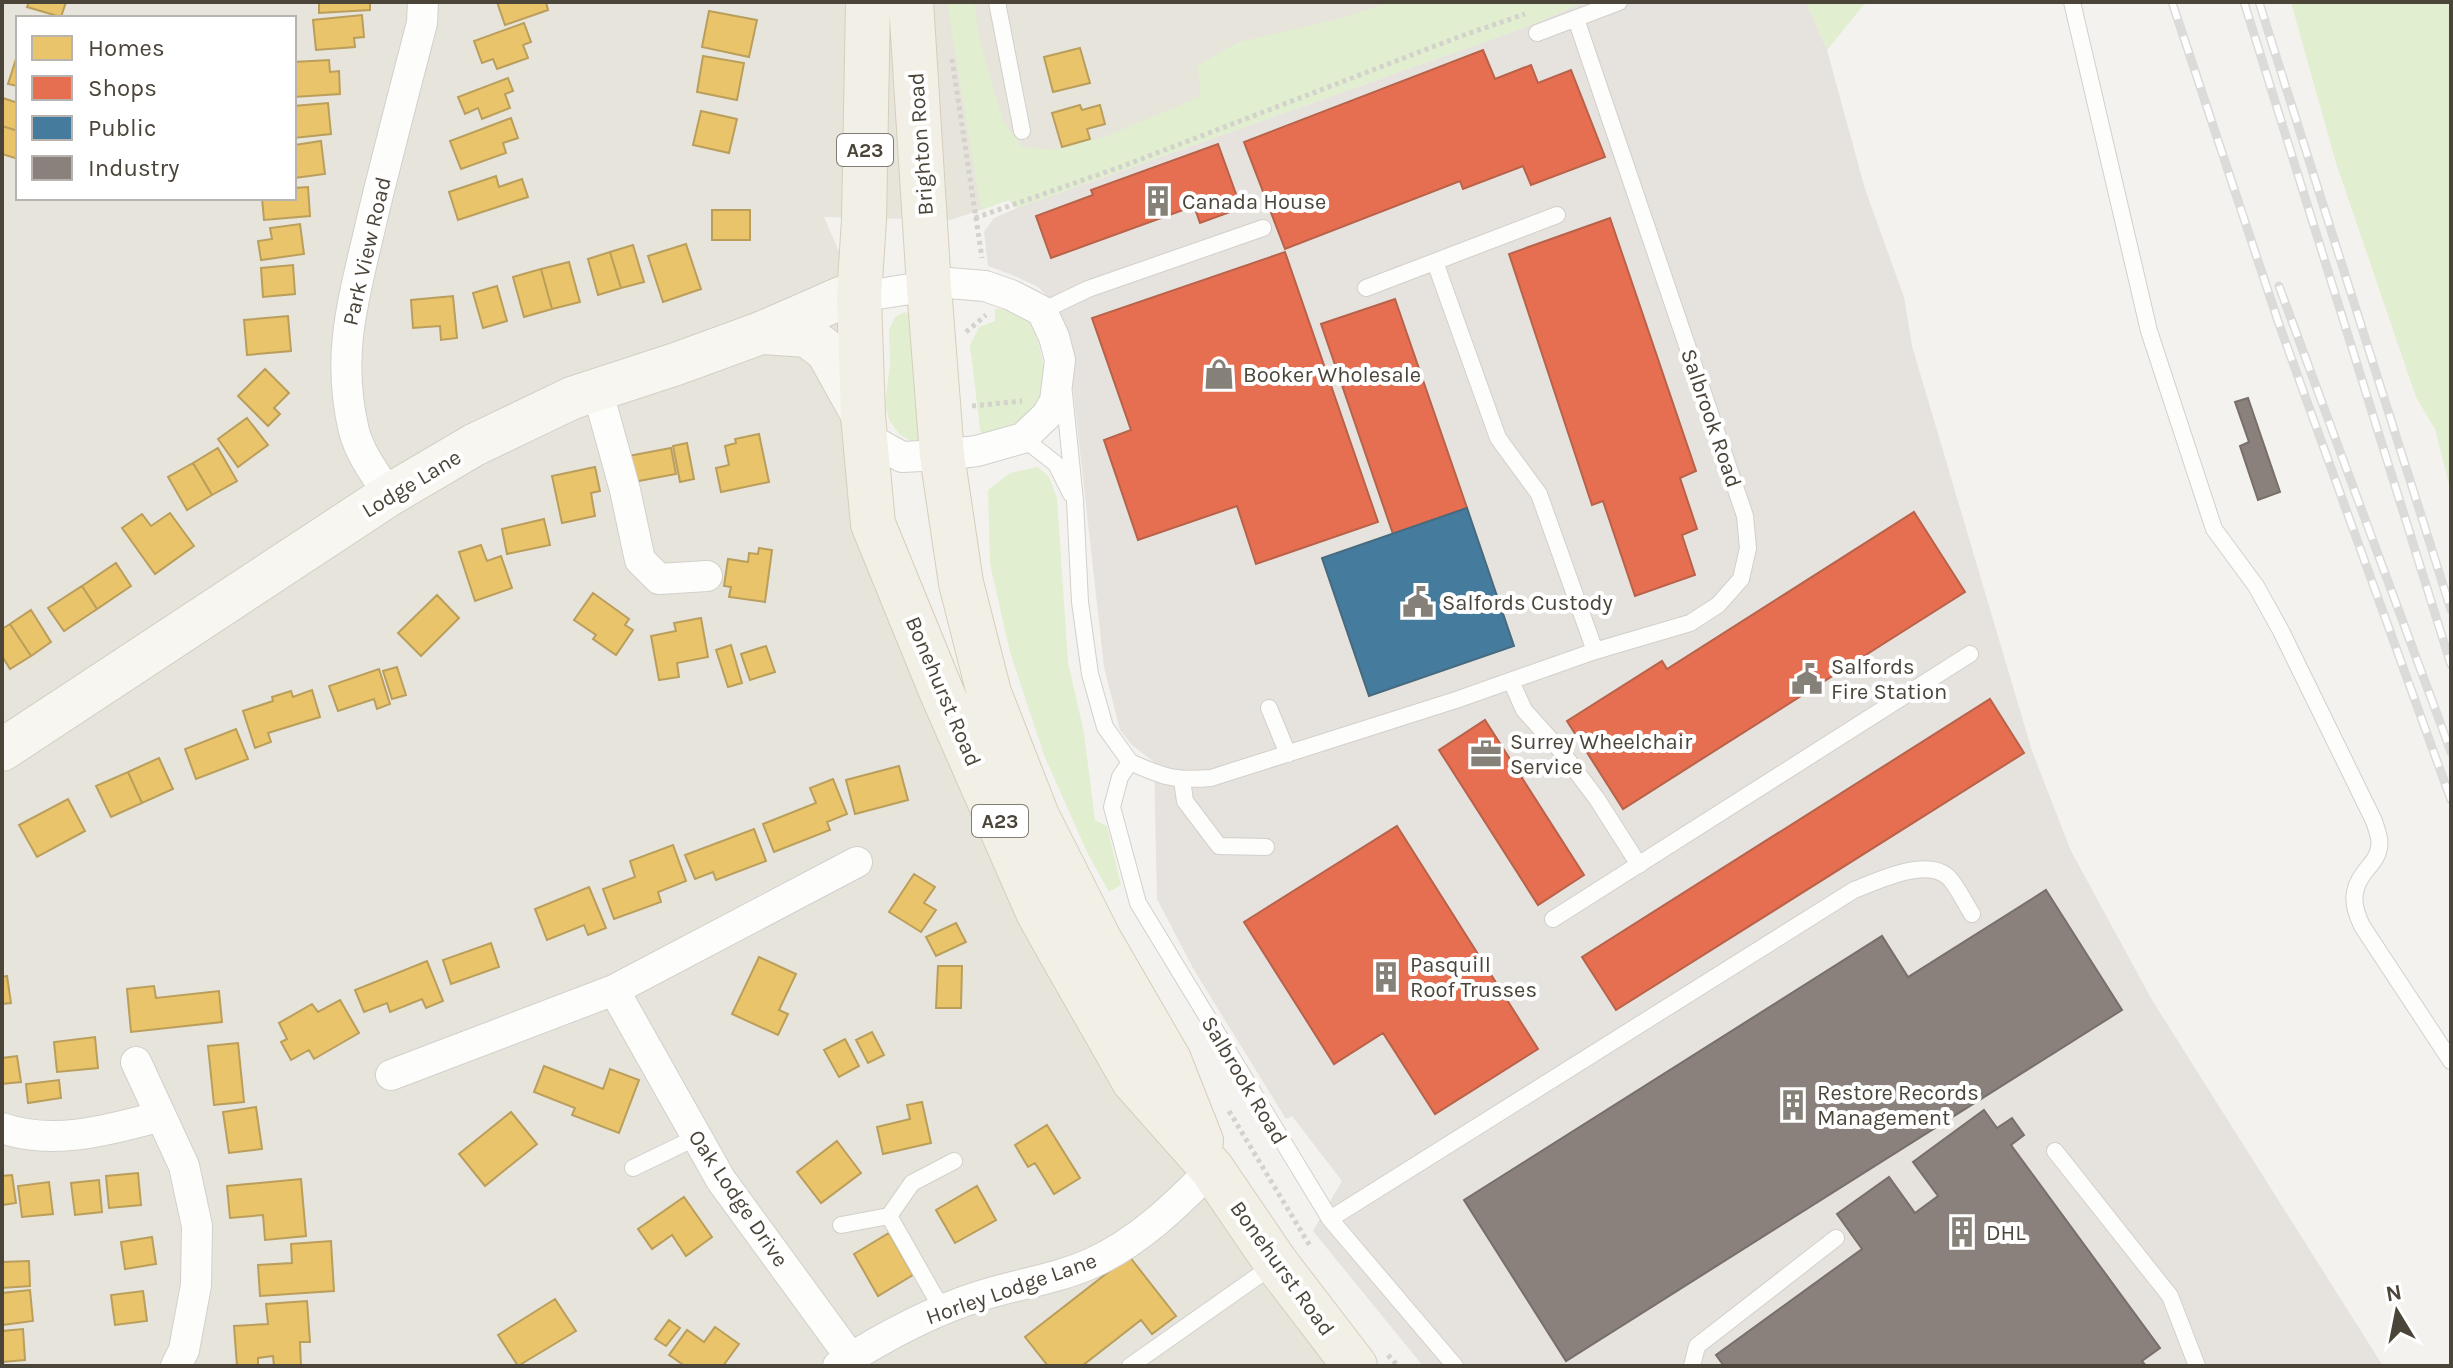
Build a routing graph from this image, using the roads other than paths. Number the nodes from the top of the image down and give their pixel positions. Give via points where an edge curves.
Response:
1 (423, 2) edge
2 (868, 2) edge
3 (911, 2) edge
4 (997, 2) edge
5 (1619, 2) edge
6 (2072, 2) edge
7 (1576, 19) junction
8 (1537, 33) dead end
9 (1022, 131) dead end
10 (1557, 215) dead end
11 (1263, 228) dead end
12 (1435, 262) junction
13 (929, 287) junction
14 (1366, 288) dead end
15 (859, 297) junction
16 (1042, 311) junction
17 (761, 333) junction
18 (1060, 360) junction
19 (597, 389) junction
20 (864, 426) junction
21 (1023, 438) junction
22 (942, 455) junction
23 (389, 495) junction
24 (1075, 501) junction
25 (707, 576) dead end
26 (1595, 651) junction
27 (1970, 654) dead end
28 (1511, 681) junction
29 (1269, 708) dead end
30 (2, 750) edge
31 (1288, 754) junction
32 (1130, 762) junction
33 (1182, 780) junction
34 (1266, 847) dead end
35 (857, 862) dead end
36 (1639, 865) junction
37 (1972, 914) dead end
38 (1553, 919) dead end
39 (614, 990) junction
40 (2451, 1061) edge
41 (136, 1062) dead end
42 (391, 1075) dead end
43 (161, 1116) junction
44 (2, 1128) edge
45 (697, 1137) junction
46 (2055, 1151) dead end
47 (954, 1161) dead end
48 (633, 1168) dead end
49 (1212, 1169) junction
50 (889, 1216) junction
51 (1330, 1219) junction
52 (841, 1225) dead end
53 (1836, 1238) dead end
54 (1276, 1263) junction
55 (942, 1309) junction
56 (844, 1362) edge
57 (176, 1366) edge
58 (1130, 1366) edge
59 (1355, 1366) edge
60 (1455, 1366) edge
61 (1692, 1366) edge
62 (2197, 1366) edge

1 - 23 street, Park View Road via 347,327 345,365 355,435
2 - 15 main road, A23
3 - 13 main road, Brighton Road / A23
4 - 9 lane
5 - 7 lane
6 - 40 lane via 2149,331 2214,529 2281,631 2374,821 2379,850 2356,886 2355,912
7 - 8 lane
7 - 26 lane, Salbrook Road via 1745,516 1748,548 1741,579 1718,605 1690,623
10 - 12 lane
11 - 16 lane via 1088,289
12 - 14 lane
12 - 26 lane via 1498,438 1539,494
13 - 15 street
13 - 16 street via 985,286
13 - 22 main road, Bonehurst Road / A23
15 - 17 street, Lodge Lane via 841,298
15 - 20 main road, Bonehurst Road / A23
16 - 18 street
17 - 19 street, Lodge Lane
17 - 20 street via 807,336 827,351
18 - 21 street via 1055,401
18 - 24 lane
19 - 23 street, Lodge Lane via 474,445
19 - 25 street via 640,560 659,579
20 - 22 street via 902,457
20 - 49 main road, Bonehurst Road / A23 via 873,524 1038,912 1134,1081
21 - 22 street
21 - 24 lane via 1056,464
22 - 49 main road, Bonehurst Road / A23 via 961,583 989,693 1037,816 1169,1060
23 - 30 street, Lodge Lane
24 - 32 lane via 1090,674 1105,727
26 - 28 lane, Salbrook Road
27 - 36 lane
28 - 31 lane, Salbrook Road
28 - 36 lane via 1524,710 1597,799
29 - 31 lane
31 - 33 lane, Salbrook Road via 1211,778
32 - 33 lane, Salbrook Road via 1161,777
32 - 51 lane, Salbrook Road via 1112,807 1138,903
33 - 34 lane via 1185,801 1219,846
35 - 39 street
36 - 38 lane
37 - 51 lane via 1948,876 1927,869 1854,890
39 - 42 street
39 - 45 street, Oak Lodge Drive
41 - 43 street
43 - 44 street via 74,1136 22,1135
43 - 57 street via 184,1166 197,1226 196,1285
45 - 48 lane
45 - 56 street, Oak Lodge Drive
46 - 62 lane via 2170,1296
47 - 50 lane via 912,1183
49 - 54 main road, Bonehurst Road / A23
49 - 55 street, Horley Lodge Lane via 1137,1238 1091,1263
50 - 52 lane
50 - 55 lane
51 - 60 lane, Salbrook Road
53 - 61 lane via 1697,1346
54 - 58 lane
54 - 59 main road, Bonehurst Road / A23
55 - 56 street, Horley Lodge Lane

